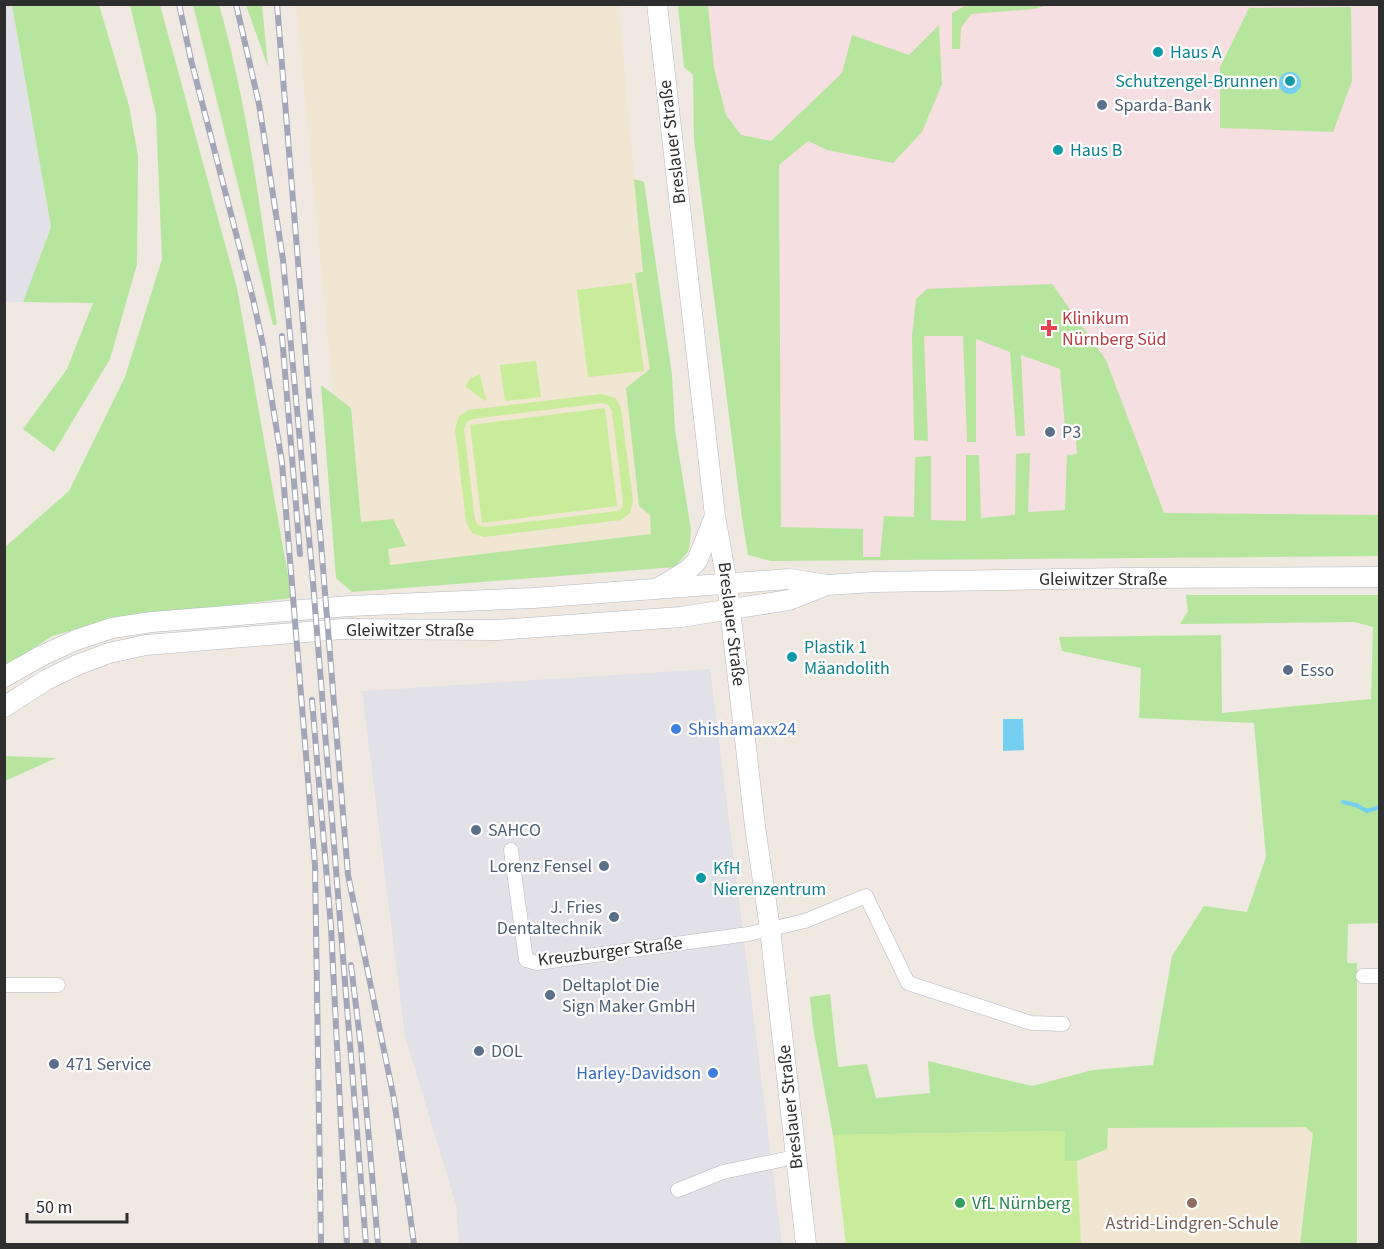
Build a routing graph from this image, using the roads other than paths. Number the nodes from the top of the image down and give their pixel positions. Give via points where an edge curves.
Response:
1 (657, 4) edge
2 (715, 516) junction
3 (1380, 577) edge
4 (727, 583) junction
5 (827, 585) junction
6 (658, 588) junction
7 (730, 610) junction
8 (4, 677) edge
9 (4, 707) edge
10 (511, 850) dead end
11 (770, 929) junction
12 (1363, 976) dead end
13 (1380, 976) edge
14 (4, 985) edge
15 (58, 985) dead end
16 (1063, 1024) dead end
17 (795, 1158) junction
18 (678, 1190) dead end
19 (806, 1245) edge

1 - 2 main road, Breslauer Straße
2 - 4 main road, Breslauer Straße
2 - 6 main road via 694,565
3 - 5 main road, Gleiwitzer Straße
4 - 5 main road, Gleiwitzer Straße via 789,579
4 - 6 main road, Gleiwitzer Straße
4 - 7 main road, Breslauer Straße
5 - 7 main road, Gleiwitzer Straße via 789,600
6 - 8 main road, Gleiwitzer Straße via 350,606 138,624 76,640
7 - 9 main road, Gleiwitzer Straße via 498,630 348,629 154,644 119,650 76,665
7 - 11 main road, Breslauer Straße
10 - 11 street, Kreuzburger Straße via 526,960 537,963
11 - 16 street via 823,914 866,896 908,983 1031,1023
11 - 17 main road, Breslauer Straße
12 - 13 street
14 - 15 street
17 - 18 street via 723,1172
17 - 19 main road, Breslauer Straße

